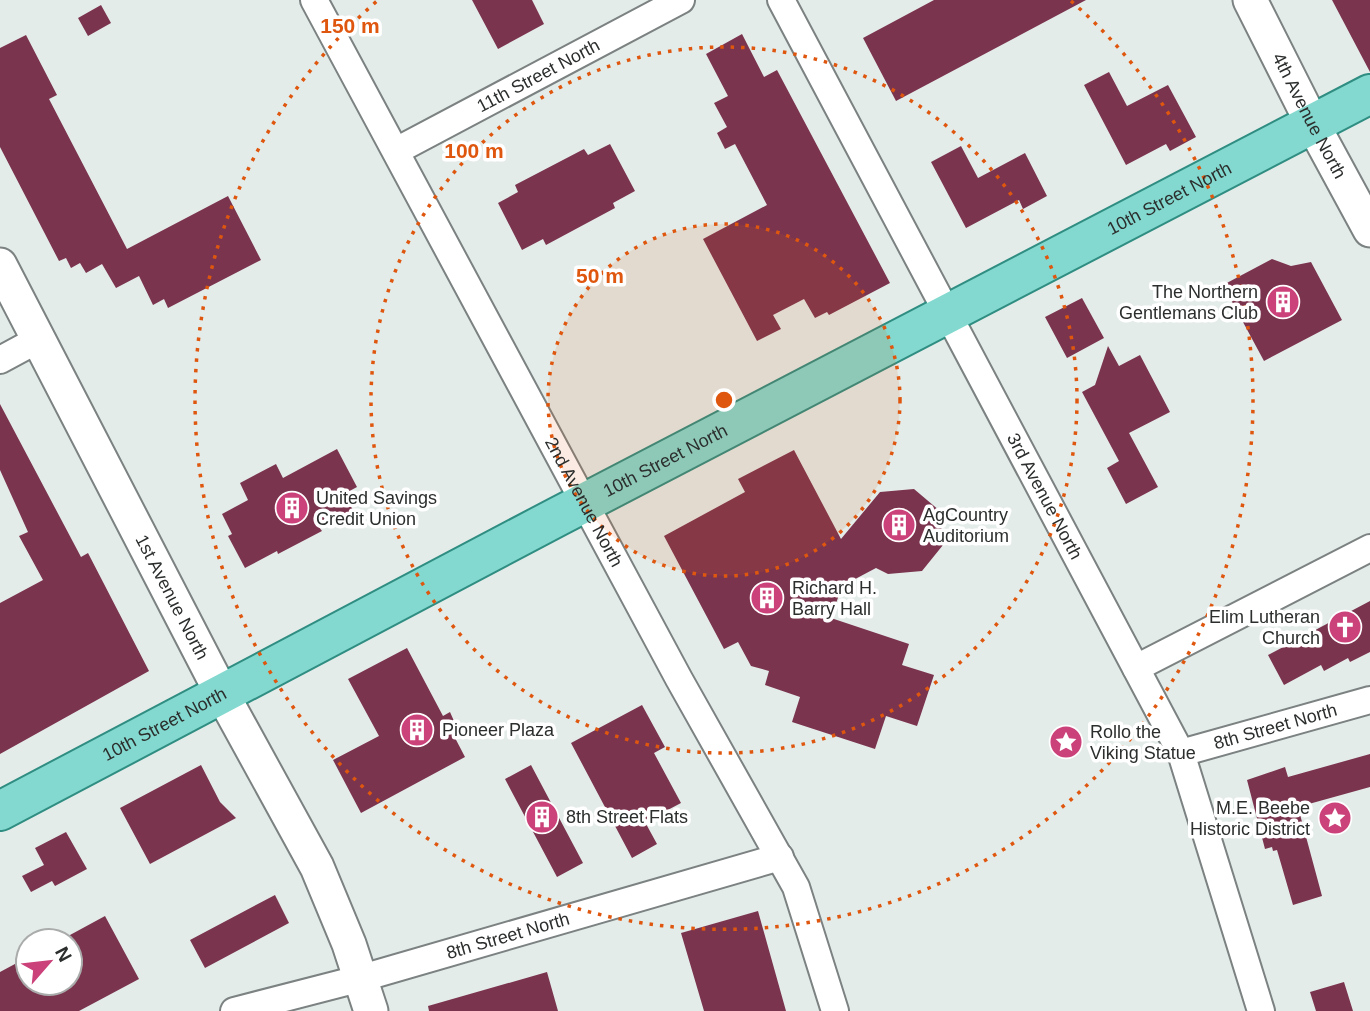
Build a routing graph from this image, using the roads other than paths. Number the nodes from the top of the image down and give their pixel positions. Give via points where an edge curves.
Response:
1 (314, 0) edge
2 (681, 0) edge
3 (781, 0) edge
4 (1250, 0) edge
5 (1370, 94) edge
6 (1313, 125) junction
7 (396, 151) junction
8 (1370, 230) edge
9 (0, 265) edge
10 (948, 315) junction
11 (39, 339) junction
12 (0, 360) edge
13 (584, 502) junction
14 (1370, 548) edge
15 (1136, 668) junction
16 (222, 694) junction
17 (1370, 700) edge
18 (1181, 753) junction
19 (0, 811) edge
20 (780, 857) junction
21 (362, 978) junction
22 (234, 1011) edge
23 (371, 1011) edge
24 (835, 1011) edge
25 (1261, 1011) edge

1 - 7 street, 2nd Avenue North
2 - 7 street, 11th Street North
3 - 10 street, 3rd Avenue North
4 - 6 street, 4th Avenue North
5 - 6 main road, 10th Street North
6 - 8 street, 4th Avenue North
6 - 10 main road, 10th Street North
7 - 13 street, 2nd Avenue North
9 - 11 street, 1st Avenue North
10 - 13 main road, 10th Street North
10 - 15 street, 3rd Avenue North
11 - 12 street
11 - 16 street, 1st Avenue North
13 - 16 main road, 10th Street North
13 - 20 street, 2nd Avenue North
14 - 15 street
15 - 18 street, 3rd Avenue North
16 - 19 main road, 10th Street North
16 - 21 street, 1st Avenue North via 317,867
17 - 18 street, 8th Street North
18 - 25 street, 3rd Avenue North
20 - 21 street, 8th Street North
20 - 24 street, 2nd Avenue North via 796,887
21 - 22 street, 8th Street North
21 - 23 street, 1st Avenue North

